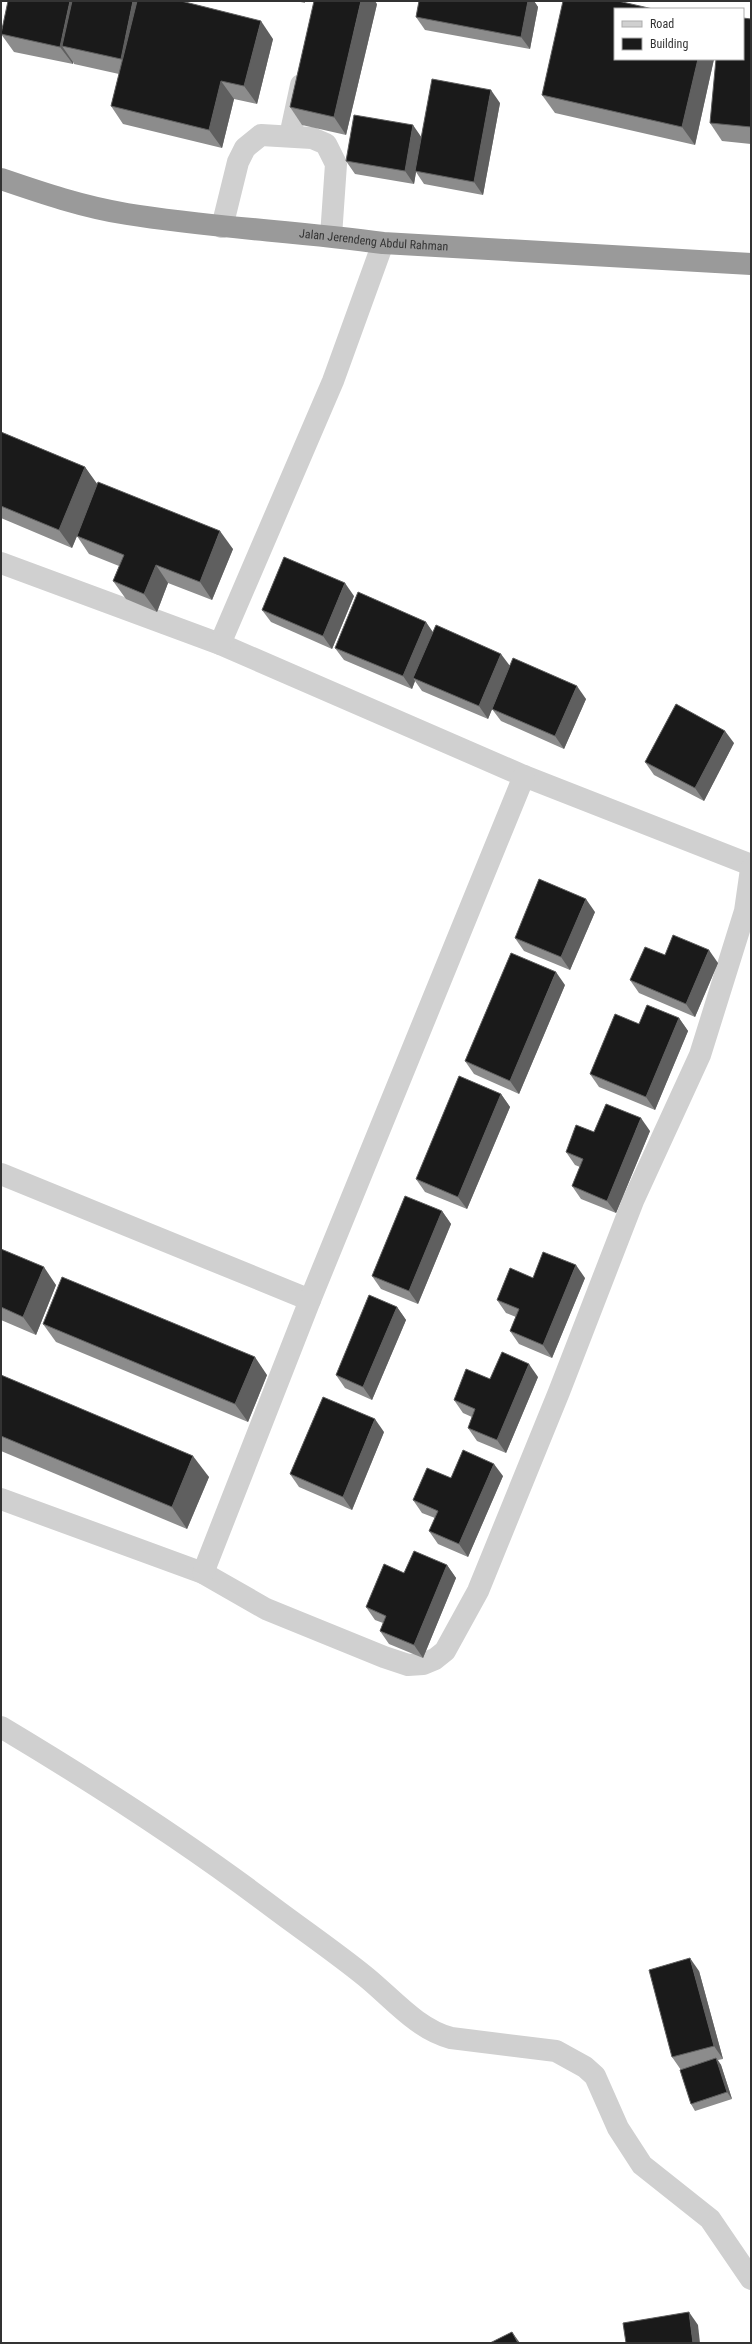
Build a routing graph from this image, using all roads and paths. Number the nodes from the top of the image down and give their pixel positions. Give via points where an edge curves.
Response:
1 (304, 69) edge
2 (290, 136) junction
3 (1, 179) edge
4 (222, 227) junction
5 (331, 236) junction
6 (383, 243) junction
7 (751, 264) edge
8 (1, 563) edge
9 (220, 644) junction
10 (524, 776) junction
11 (751, 865) edge
12 (751, 868) edge
13 (1, 1174) edge
14 (310, 1300) junction
15 (1, 1499) edge
16 (203, 1573) junction
17 (1, 1727) edge
18 (751, 2279) edge

1 - 2 street
2 - 4 street via 261,135 245,148 238,162
2 - 5 street via 312,138 326,144 336,164
3 - 4 highway, Jalan Jerendeng Abdul Rahman via 73,202 126,214
4 - 5 highway, Jalan Jerendeng Abdul Rahman
5 - 6 highway, Jalan Jerendeng Abdul Rahman
6 - 7 highway, Jalan Jerendeng Abdul Rahman via 660,261
6 - 9 street via 333,381
8 - 9 street
9 - 10 street
10 - 11 street
10 - 14 street
12 - 16 street via 746,911 700,1055 633,1201 478,1591 445,1651 423,1664 408,1665 266,1608
13 - 14 street
14 - 16 street
15 - 16 street
17 - 18 street via 196,1850 366,1977 424,2027 451,2038 556,2051 585,2067 595,2076 618,2128 642,2165 710,2219

